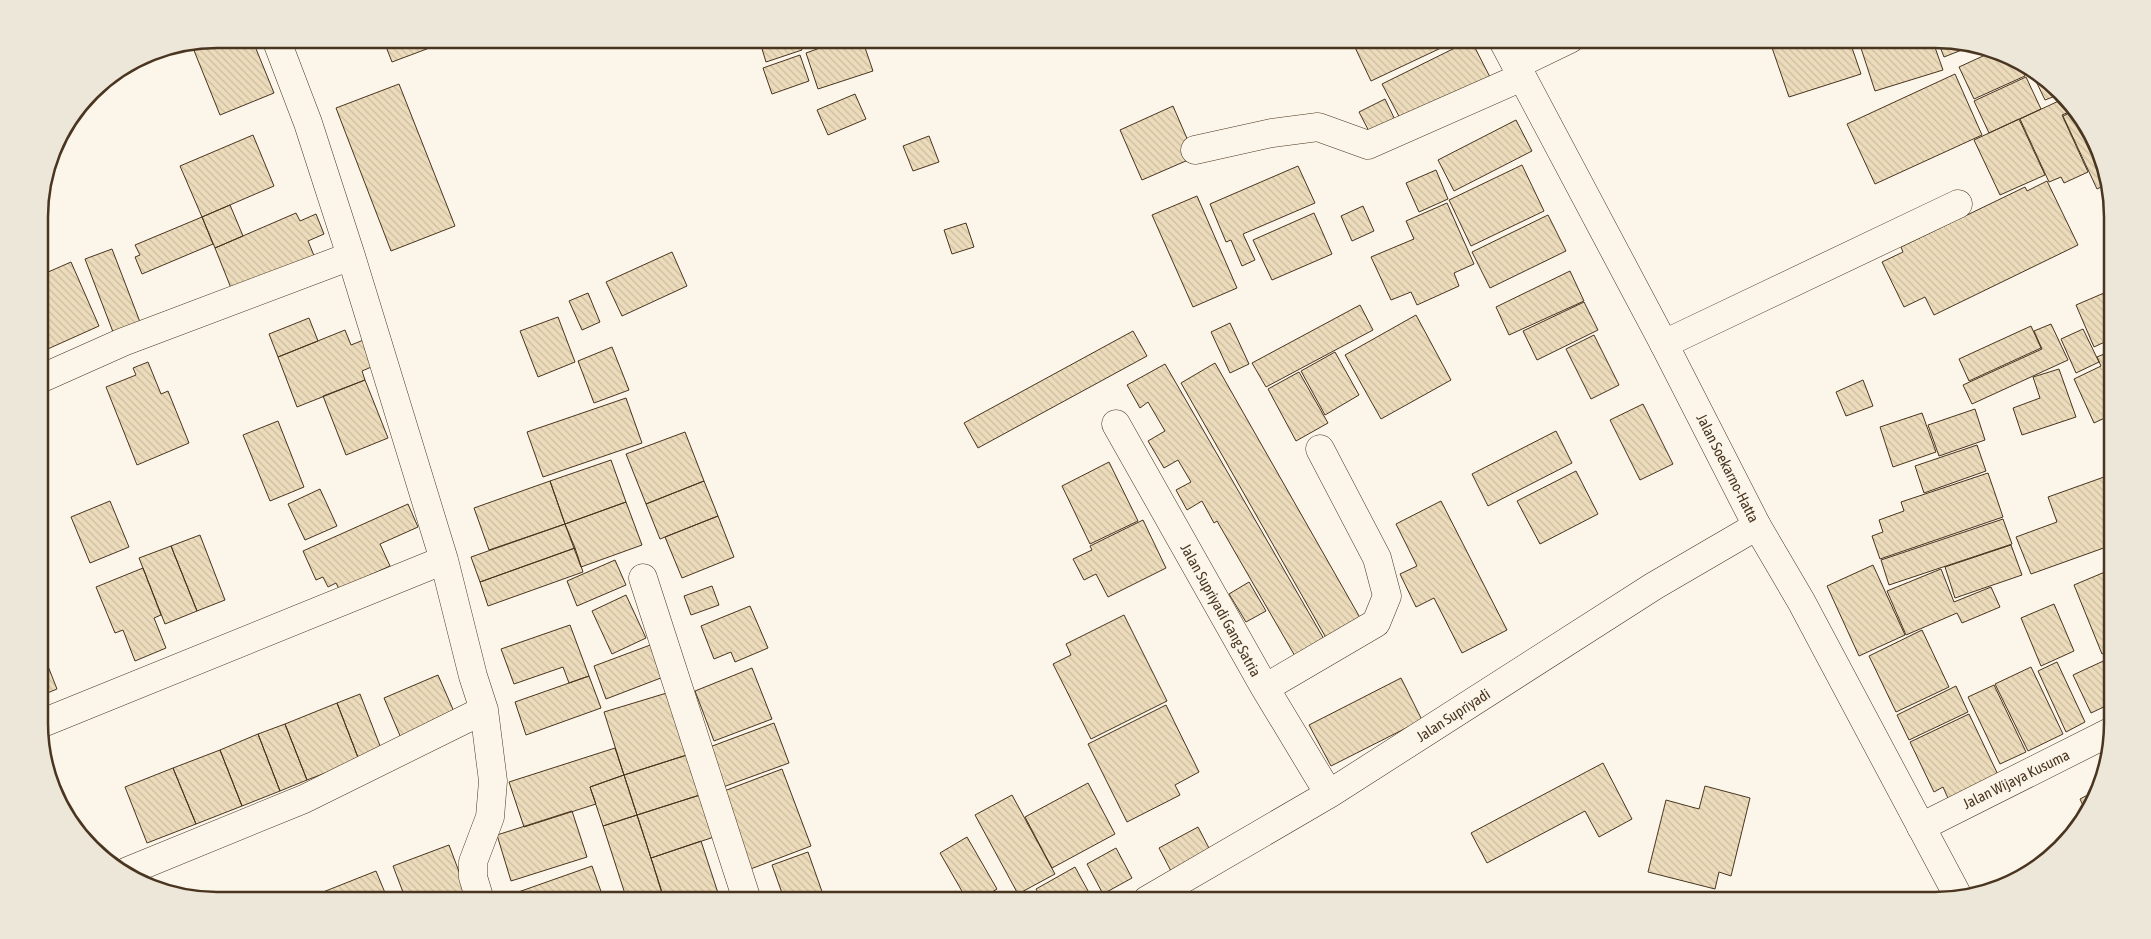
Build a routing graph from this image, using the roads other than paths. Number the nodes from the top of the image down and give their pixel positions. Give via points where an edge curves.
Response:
1 (279, 48) edge
2 (1507, 48) edge
3 (1553, 48) edge
4 (1519, 71) junction
5 (1195, 150) dead end
6 (1958, 204) dead end
7 (351, 256) junction
8 (1664, 344) junction
9 (48, 375) edge
10 (1116, 424) dead end
11 (1320, 449) dead end
12 (1757, 526) junction
13 (444, 560) junction
14 (643, 578) dead end
15 (1265, 688) junction
16 (484, 710) junction
17 (48, 721) edge
18 (2103, 736) edge
19 (1329, 794) junction
20 (1921, 827) junction
21 (132, 869) edge
22 (1955, 890) edge
23 (1162, 891) edge
24 (477, 892) edge
25 (744, 892) edge

1 - 7 street via 308,123
2 - 4 street, Jalan Soekarno-Hatta
3 - 4 street
4 - 5 street via 1368,144 1318,126
4 - 8 street, Jalan Soekarno-Hatta
6 - 8 street
7 - 9 street via 123,342
7 - 13 street
8 - 12 street, Jalan Soekarno-Hatta
10 - 15 street, Jalan Supriyadi Gang Satria
11 - 15 street via 1377,558 1386,596 1376,623
12 - 19 street, Jalan Supriyadi via 1654,586
12 - 20 street, Jalan Soekarno-Hatta via 1801,601
13 - 16 street
13 - 17 street
14 - 25 street
15 - 19 street, Jalan Supriyadi Gang Satria
16 - 21 street via 304,799
16 - 24 street via 493,781 490,817 472,862
18 - 20 street, Jalan Wijaya Kusuma
19 - 23 street, Jalan Supriyadi
20 - 22 street, Jalan Soekarno-Hatta

